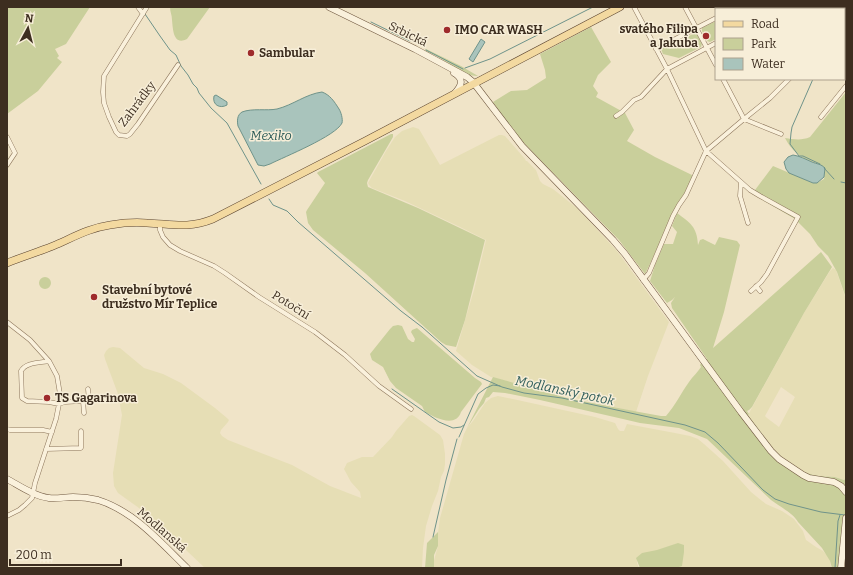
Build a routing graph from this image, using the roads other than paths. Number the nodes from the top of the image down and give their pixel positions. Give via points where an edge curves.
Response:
1 (138, 7) edge
2 (329, 7) edge
3 (620, 7) edge
4 (634, 7) edge
5 (685, 7) edge
6 (147, 8) edge
7 (143, 14) junction
8 (715, 19) edge
9 (697, 28) junction
10 (715, 43) edge
11 (707, 47) junction
12 (656, 49) junction
13 (715, 62) edge
14 (443, 64) junction
15 (178, 65) dead end
16 (667, 69) junction
17 (724, 80) edge
18 (788, 80) edge
19 (475, 84) junction
20 (846, 86) edge
21 (451, 96) junction
22 (616, 116) dead end
23 (821, 117) dead end
24 (744, 119) junction
25 (781, 134) dead end
26 (7, 137) edge
27 (706, 151) junction
28 (7, 165) edge
29 (741, 182) junction
30 (748, 223) dead end
31 (160, 224) junction
32 (7, 262) edge
33 (643, 280) junction
34 (756, 286) junction
35 (751, 291) dead end
36 (760, 291) dead end
37 (7, 322) edge
38 (50, 361) junction
39 (88, 388) dead end
40 (83, 401) junction
41 (59, 404) junction
42 (411, 409) dead end
43 (84, 413) dead end
44 (7, 429) edge
45 (81, 431) dead end
46 (52, 432) junction
47 (46, 449) junction
48 (7, 480) edge
49 (846, 492) edge
50 (33, 493) junction
51 (8, 514) edge
52 (846, 519) edge
53 (188, 568) edge
54 (841, 568) edge

1 - 7 street
2 - 14 street, Srbická
3 - 19 main road
4 - 12 street
5 - 9 street
6 - 7 street, Zahrádky
7 - 15 street, Zahrádky via 104,76 104,104 119,135 130,134
8 - 9 street
9 - 11 street
9 - 12 street
10 - 11 street
11 - 13 street
11 - 16 street
12 - 16 street
14 - 19 street, Srbická
14 - 21 street via 460,79 459,88
16 - 22 street via 641,97
16 - 27 street
17 - 24 street
18 - 24 street
19 - 21 main road
19 - 33 street, Srbická via 522,146 620,248
20 - 23 street
21 - 31 main road via 213,219 195,224
24 - 25 street
24 - 27 street
26 - 28 street via 16,153
27 - 29 street
27 - 33 street via 649,273
29 - 30 street via 740,196
29 - 34 street via 750,190 798,217 767,274
31 - 32 main road via 134,223 99,227 40,252
31 - 42 street, Potoční via 162,235 168,244 210,264 315,332 379,386
33 - 49 street, Srbická via 775,455 806,477 834,482
34 - 35 street
34 - 36 street
37 - 38 street via 30,340
38 - 41 street via 57,376
38 - 41 street via 23,368 22,398 27,401
39 - 40 street via 89,401
40 - 41 street
40 - 43 street
41 - 46 street
44 - 46 street
45 - 47 street via 81,448
46 - 47 street
47 - 50 street
48 - 50 street, Modlanská
50 - 51 street via 26,505
50 - 53 street, Modlanská via 48,498 78,497 99,500 143,526
52 - 54 street

